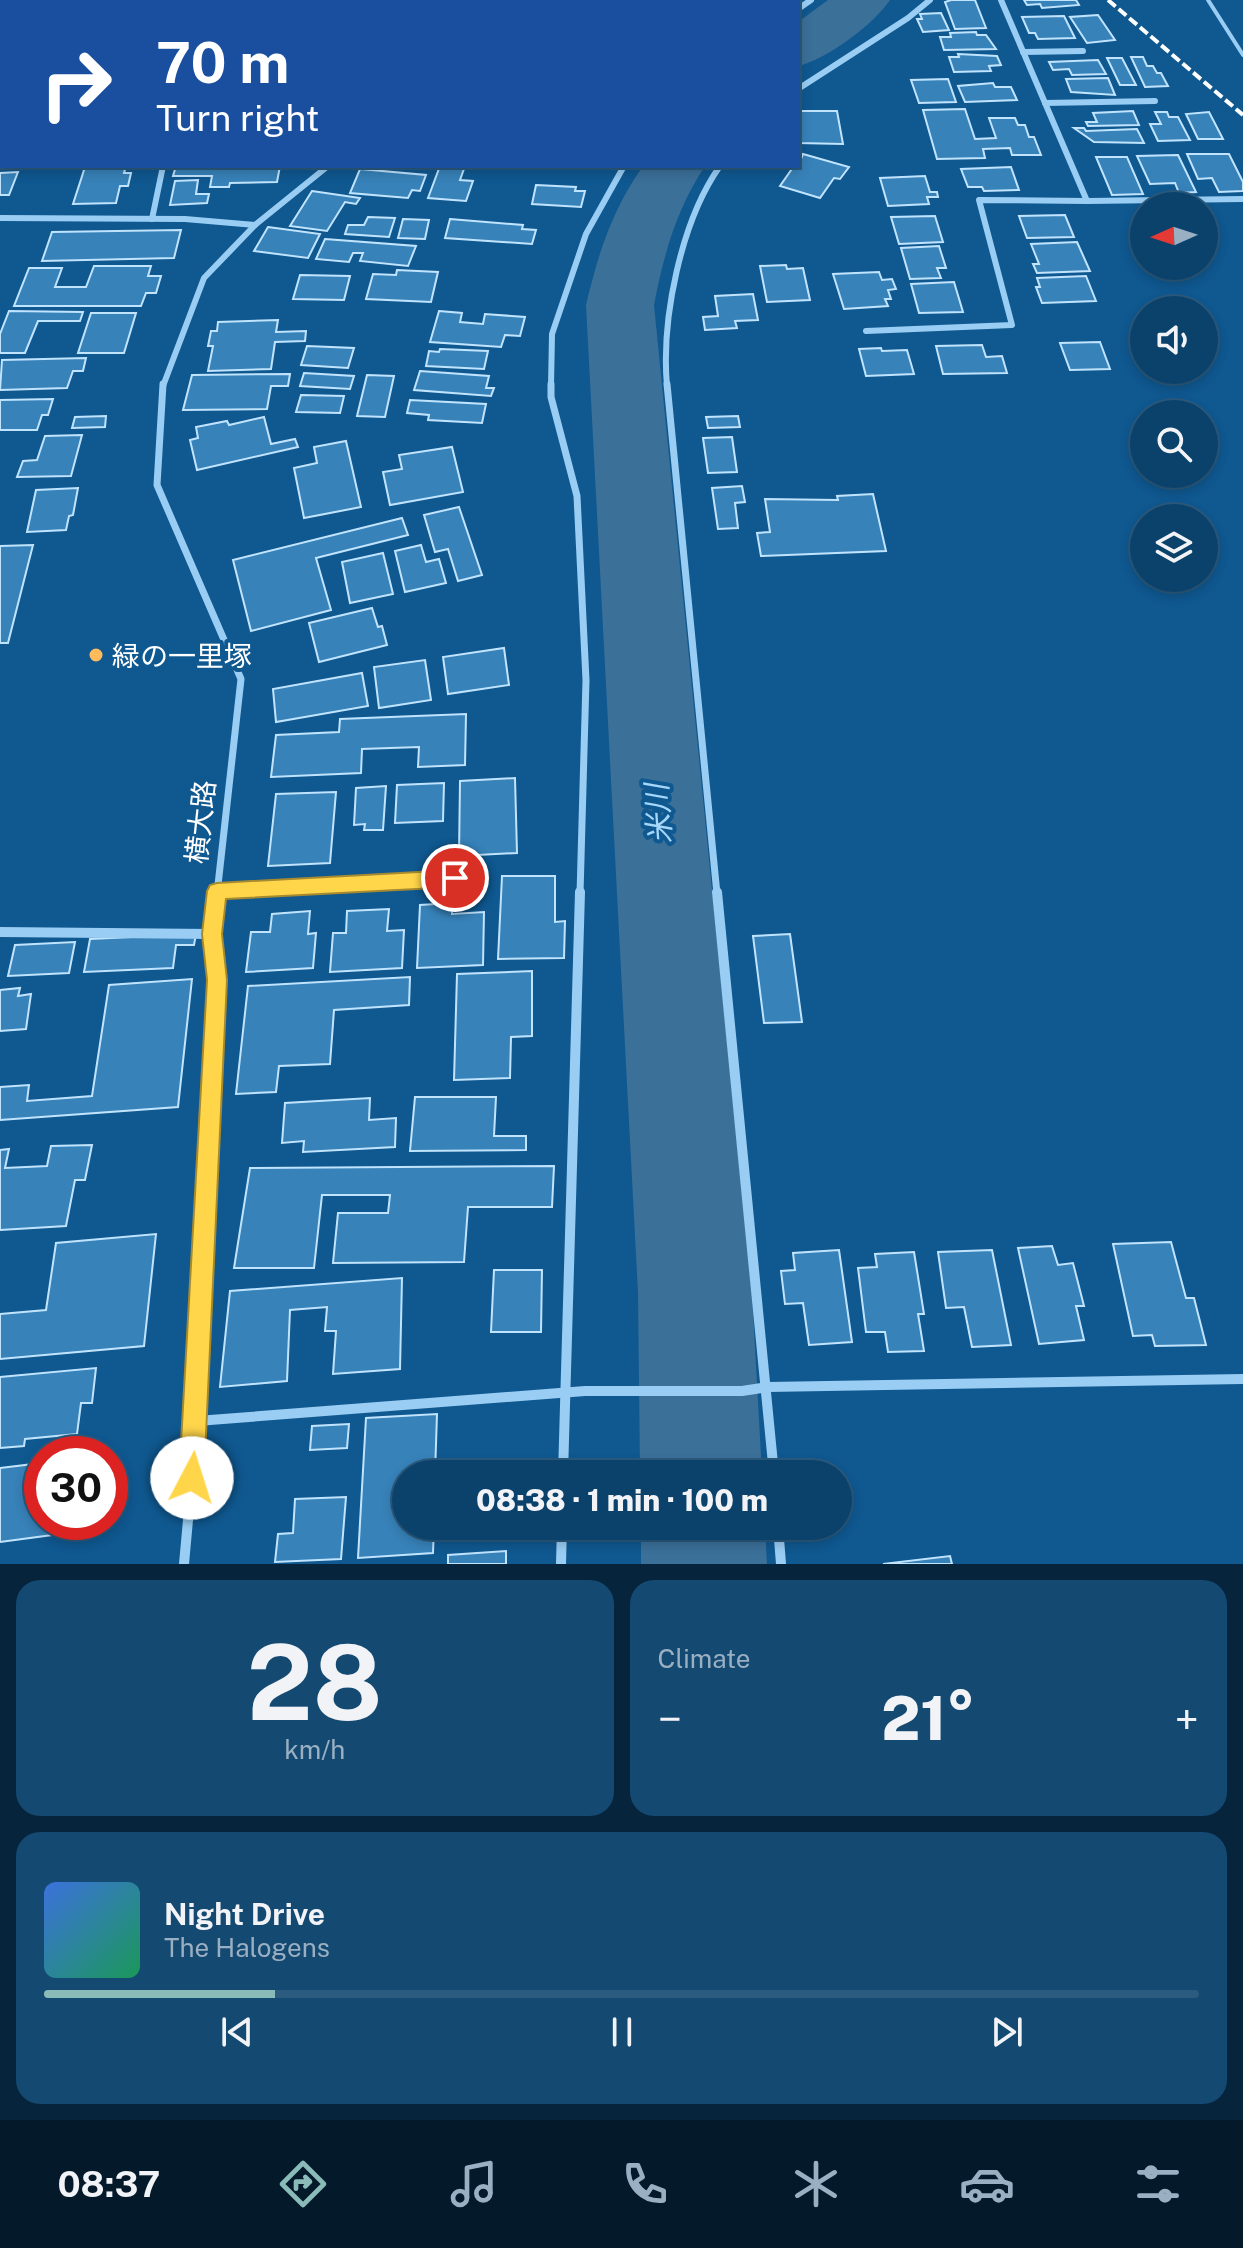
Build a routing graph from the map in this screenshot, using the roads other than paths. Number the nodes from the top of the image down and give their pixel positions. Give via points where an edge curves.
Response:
1 (930, 0) edge
2 (1001, 0) edge
3 (1208, 0) edge
4 (1083, 51) dead end
5 (1023, 52) junction
6 (1243, 55) edge
7 (800, 88) edge
8 (1155, 101) dead end
9 (1045, 103) junction
10 (163, 168) edge
11 (326, 168) edge
12 (623, 168) edge
13 (718, 168) edge
14 (1243, 199) edge
15 (1087, 201) junction
16 (0, 218) edge
17 (152, 219) junction
18 (255, 225) junction
19 (866, 331) dead end
20 (484, 877) dead end
21 (217, 891) junction
22 (0, 932) edge
23 (212, 934) junction
24 (1243, 1379) edge
25 (768, 1387) junction
26 (565, 1394) junction
27 (197, 1421) junction
28 (563, 1460) edge
29 (773, 1460) edge
30 (562, 1540) edge
31 (779, 1540) edge
32 (184, 1564) edge
33 (561, 1564) edge
34 (781, 1564) edge

1 - 7 street
2 - 5 street
3 - 6 lane
4 - 5 street
5 - 9 street
8 - 9 street
9 - 15 street
10 - 17 street
11 - 18 street, 横大路
12 - 26 street via 586,234 552,334 551,397 577,496 586,680
13 - 25 street via 688,236 664,352
14 - 15 street
15 - 19 street via 979,200 1012,325
16 - 17 street
17 - 18 street
18 - 21 street, 横大路 via 204,278 163,380 162,395 157,485 241,679
20 - 21 street
21 - 23 street, 横大路
22 - 23 street
23 - 27 street, 横大路 via 217,980
24 - 25 street
25 - 26 street
25 - 29 street
26 - 27 street
26 - 28 street
27 - 32 street, 横大路
30 - 33 street
31 - 34 street

